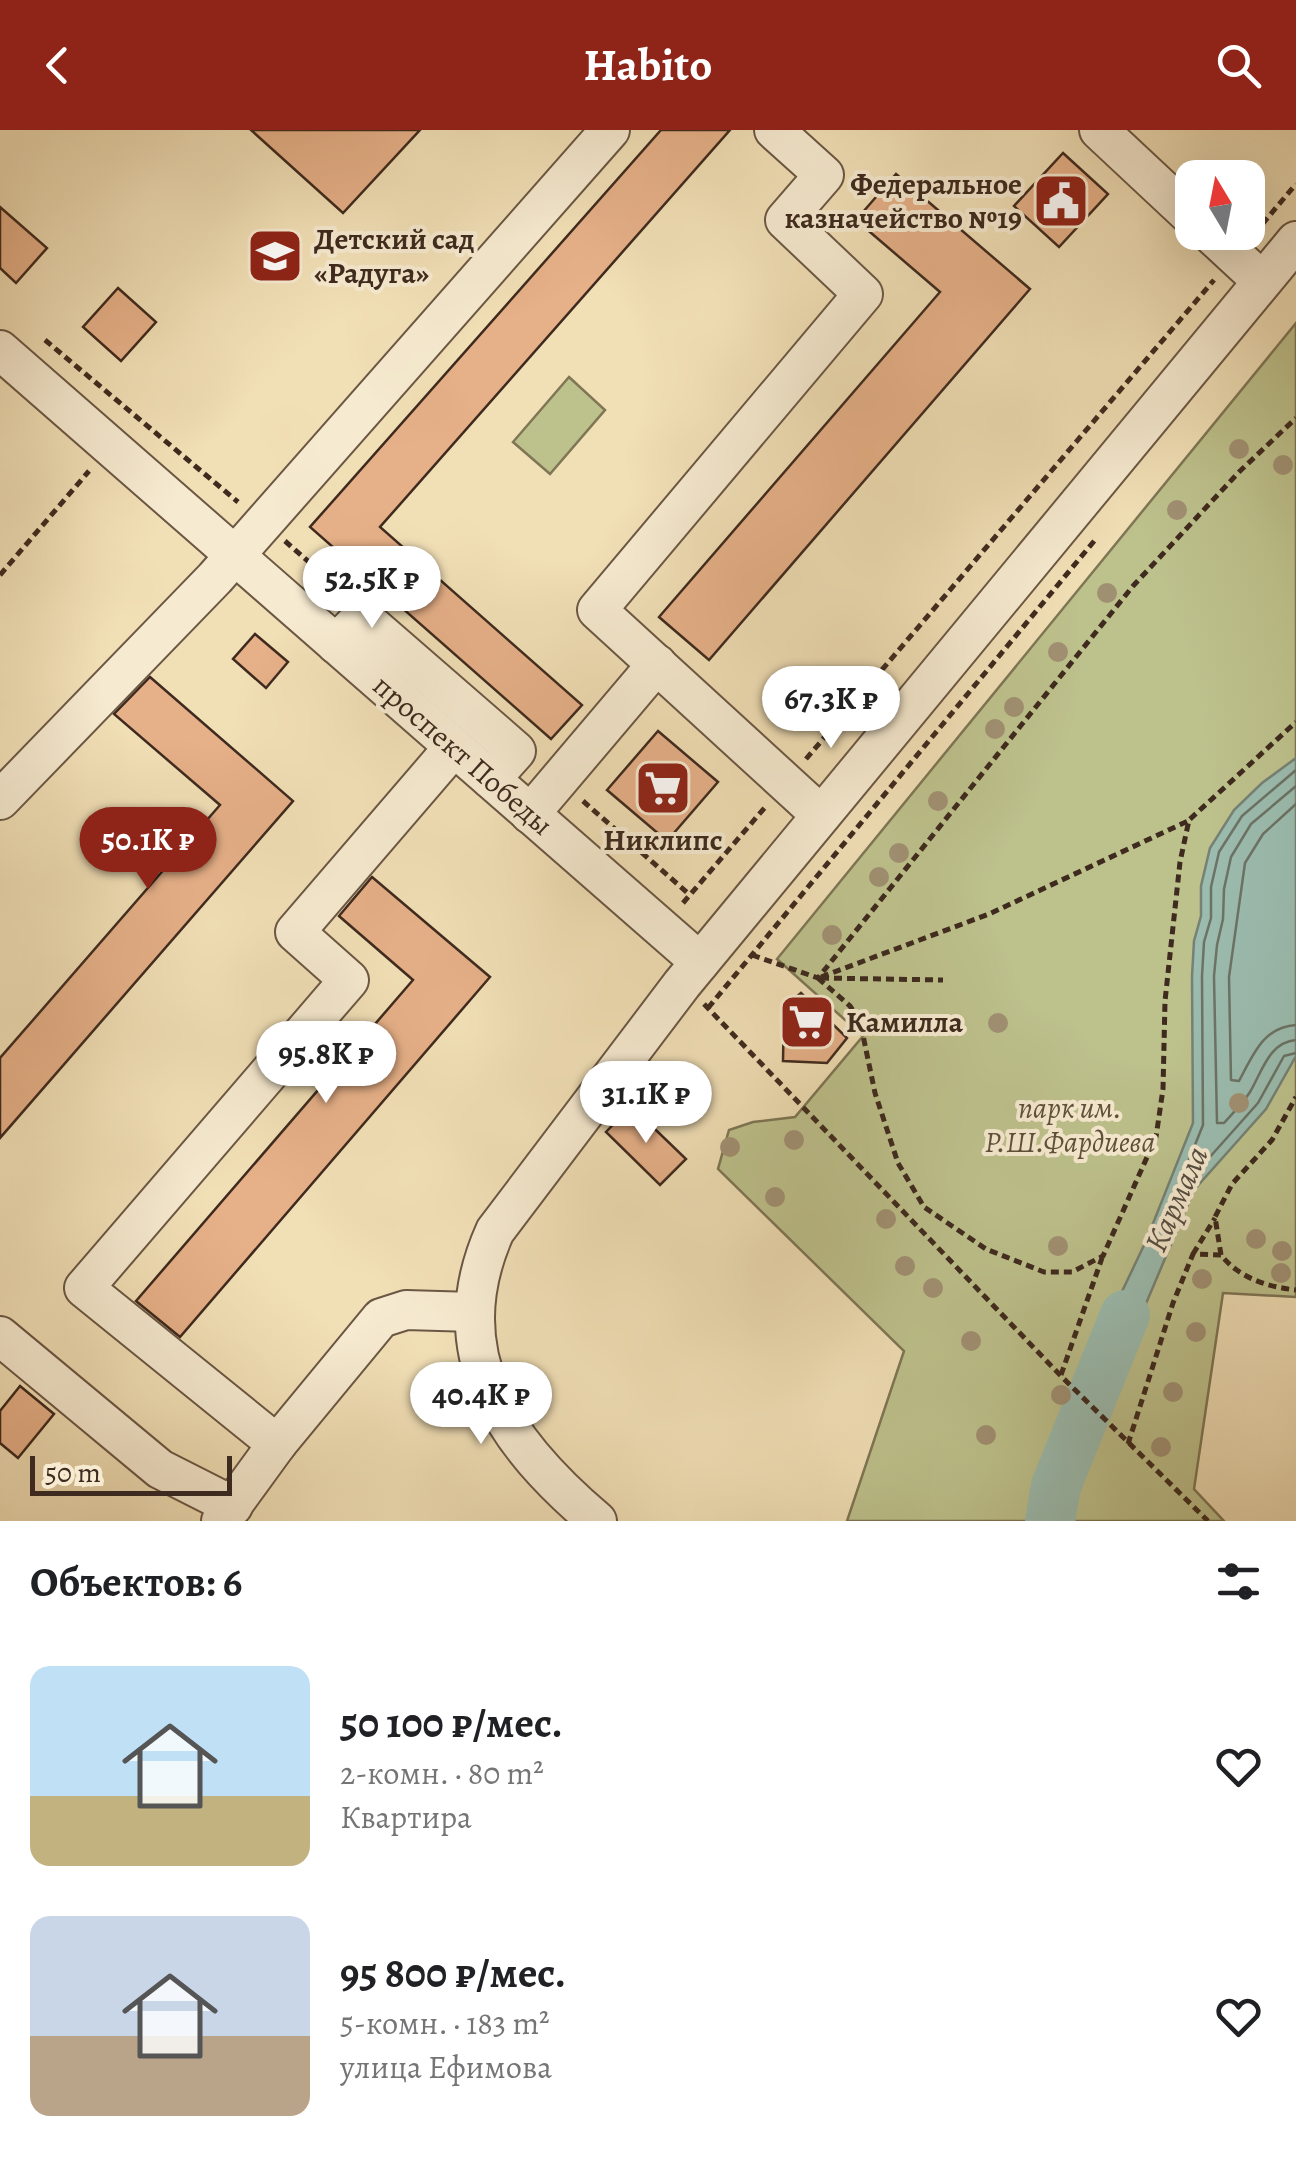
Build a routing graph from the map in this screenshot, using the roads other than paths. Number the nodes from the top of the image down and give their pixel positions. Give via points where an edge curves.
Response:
1 (610, 130) edge
2 (774, 130) edge
3 (1100, 130) edge
4 (1175, 201) edge
5 (1296, 241) edge
6 (1228, 250) edge
7 (1262, 282) junction
8 (0, 350) edge
9 (235, 556) junction
10 (336, 644) junction
11 (657, 664) junction
12 (454, 746) junction
13 (491, 779) junction
14 (0, 800) edge
15 (530, 814) junction
16 (822, 815) junction
17 (697, 985) junction
18 (473, 1312) junction
19 (0, 1336) edge
20 (277, 1444) junction
21 (227, 1514) edge
22 (597, 1521) edge

1 - 9 street
2 - 11 street via 824,175 785,220 863,294 597,610
3 - 4 street
5 - 7 street
6 - 7 street
7 - 16 street
8 - 9 street, проспект Победы
9 - 10 street, проспект Победы
9 - 14 street
10 - 12 street, проспект Победы
10 - 13 street via 362,618 516,751
11 - 15 street
11 - 16 street
12 - 13 street, проспект Победы
12 - 20 street via 294,932 348,980 84,1288
13 - 15 street, проспект Победы
15 - 17 street, проспект Победы via 662,928
16 - 17 street
17 - 18 street via 506,1212 486,1251
18 - 20 street via 406,1310 381,1318
18 - 22 street via 480,1369 495,1406 554,1484
19 - 21 street via 160,1469
20 - 21 street

